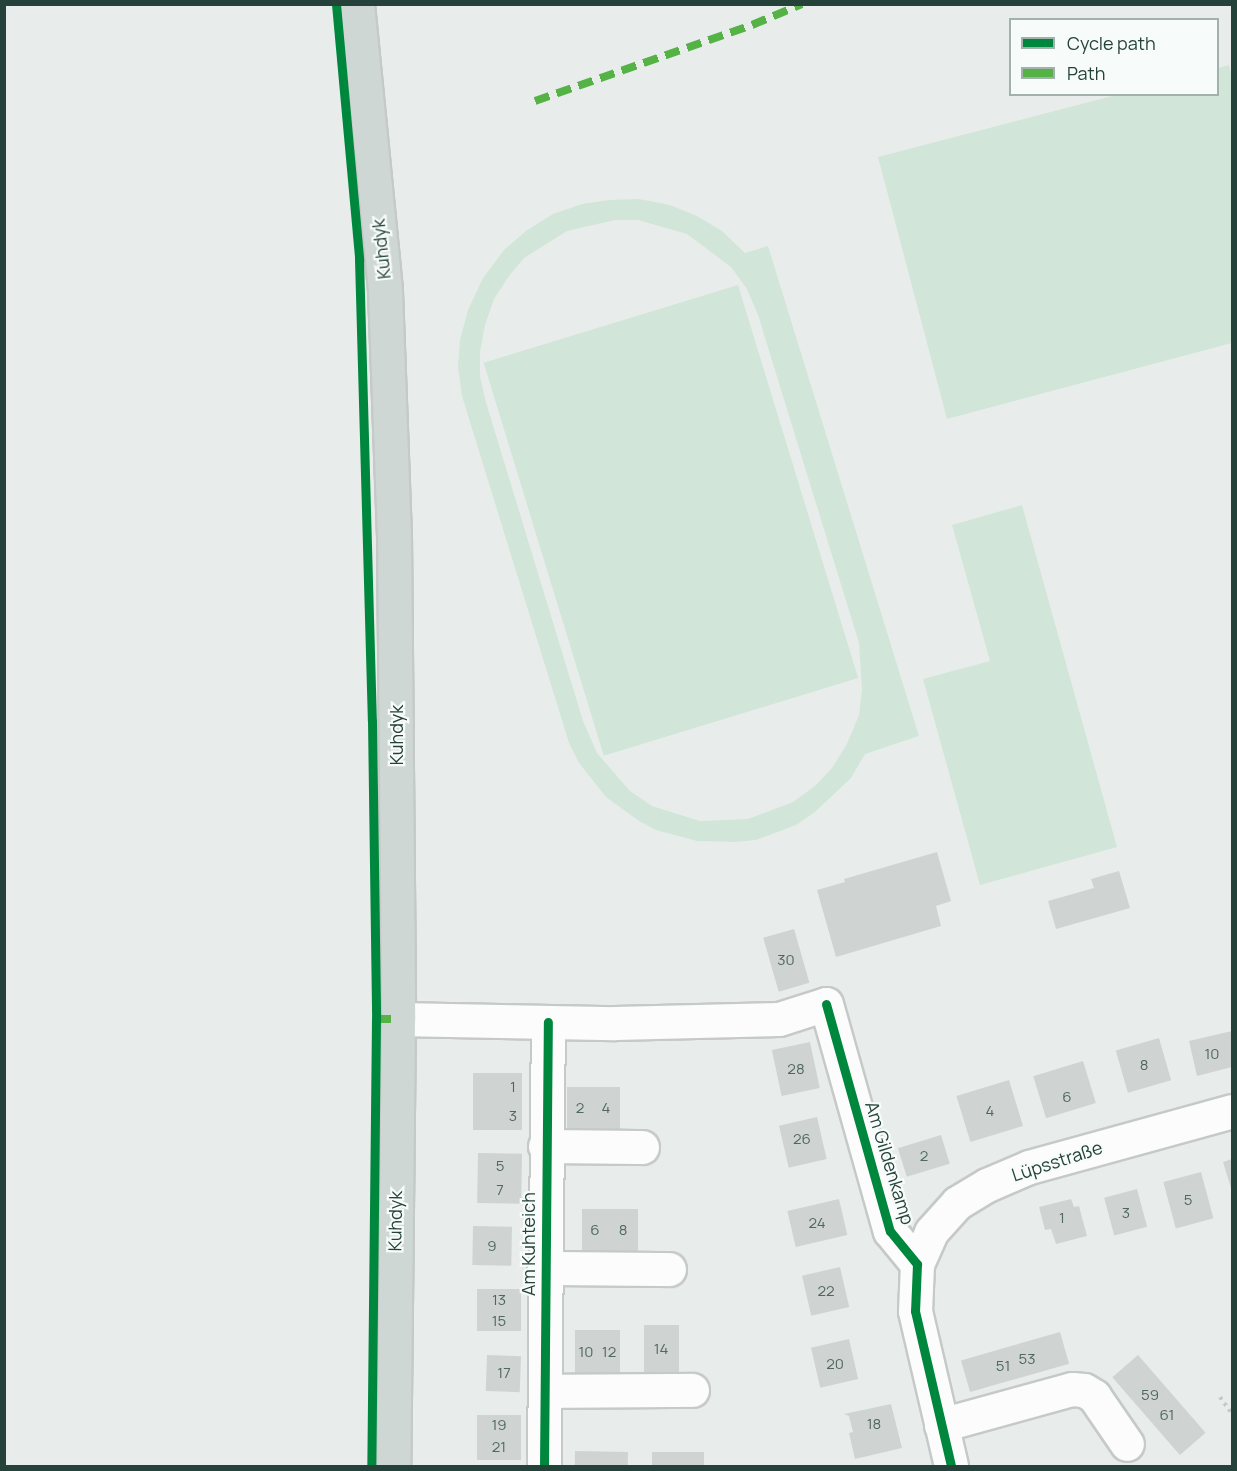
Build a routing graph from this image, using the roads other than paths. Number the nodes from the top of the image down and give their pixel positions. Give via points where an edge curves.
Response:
1 (357, 4) edge
2 (398, 1019) junction
3 (548, 1022) junction
4 (1233, 1111) edge
5 (545, 1146) junction
6 (642, 1147) dead end
7 (917, 1264) junction
8 (544, 1268) junction
9 (669, 1269) dead end
10 (692, 1390) dead end
11 (545, 1391) junction
12 (941, 1425) junction
13 (1126, 1444) dead end
14 (393, 1467) edge
15 (544, 1467) edge
16 (951, 1467) edge

1 - 2 main road, Kuhdyk via 385,291 394,535
2 - 3 street
2 - 14 main road, Kuhdyk
3 - 5 street, Am Kuhteich
3 - 7 street, Am Gildenkamp via 615,1016 779,1019 826,1005 890,1231
4 - 7 street, Lüpsstraße via 1029,1167 987,1185 957,1203 931,1232
5 - 6 street
5 - 8 street, Am Kuhteich
7 - 12 street via 915,1311
8 - 9 street, Am Kuhteich
8 - 11 street, Am Kuhteich
10 - 11 street
11 - 15 street, Am Kuhteich
12 - 13 street via 1072,1389 1084,1390 1094,1396
12 - 16 street

